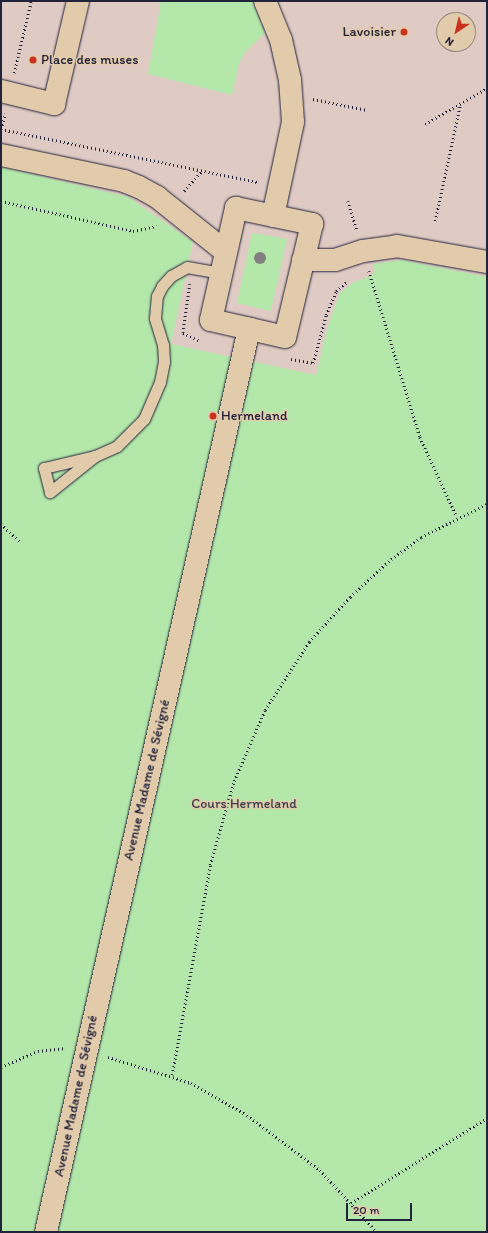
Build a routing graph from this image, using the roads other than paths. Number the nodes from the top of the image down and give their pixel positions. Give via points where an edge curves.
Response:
1 (78, 1) edge
2 (265, 1) edge
3 (5, 92) edge
4 (1, 155) edge
5 (273, 216) junction
6 (303, 260) junction
7 (224, 262) junction
8 (487, 262) edge
9 (249, 329) junction
10 (95, 456) dead end
11 (46, 1232) edge

1 - 3 street via 54,104
2 - 5 street via 281,40 290,80 293,122
4 - 7 street via 124,181 139,187 157,197
5 - 6 street via 312,224
5 - 7 street via 236,208
6 - 8 street via 335,260 363,251 397,246
6 - 9 street via 285,337
7 - 9 street via 211,320
7 - 10 lane via 187,267 171,276 157,296 155,318 163,345 164,362 160,382 144,419 117,446
9 - 11 street, Avenue Madame de Sévigné

